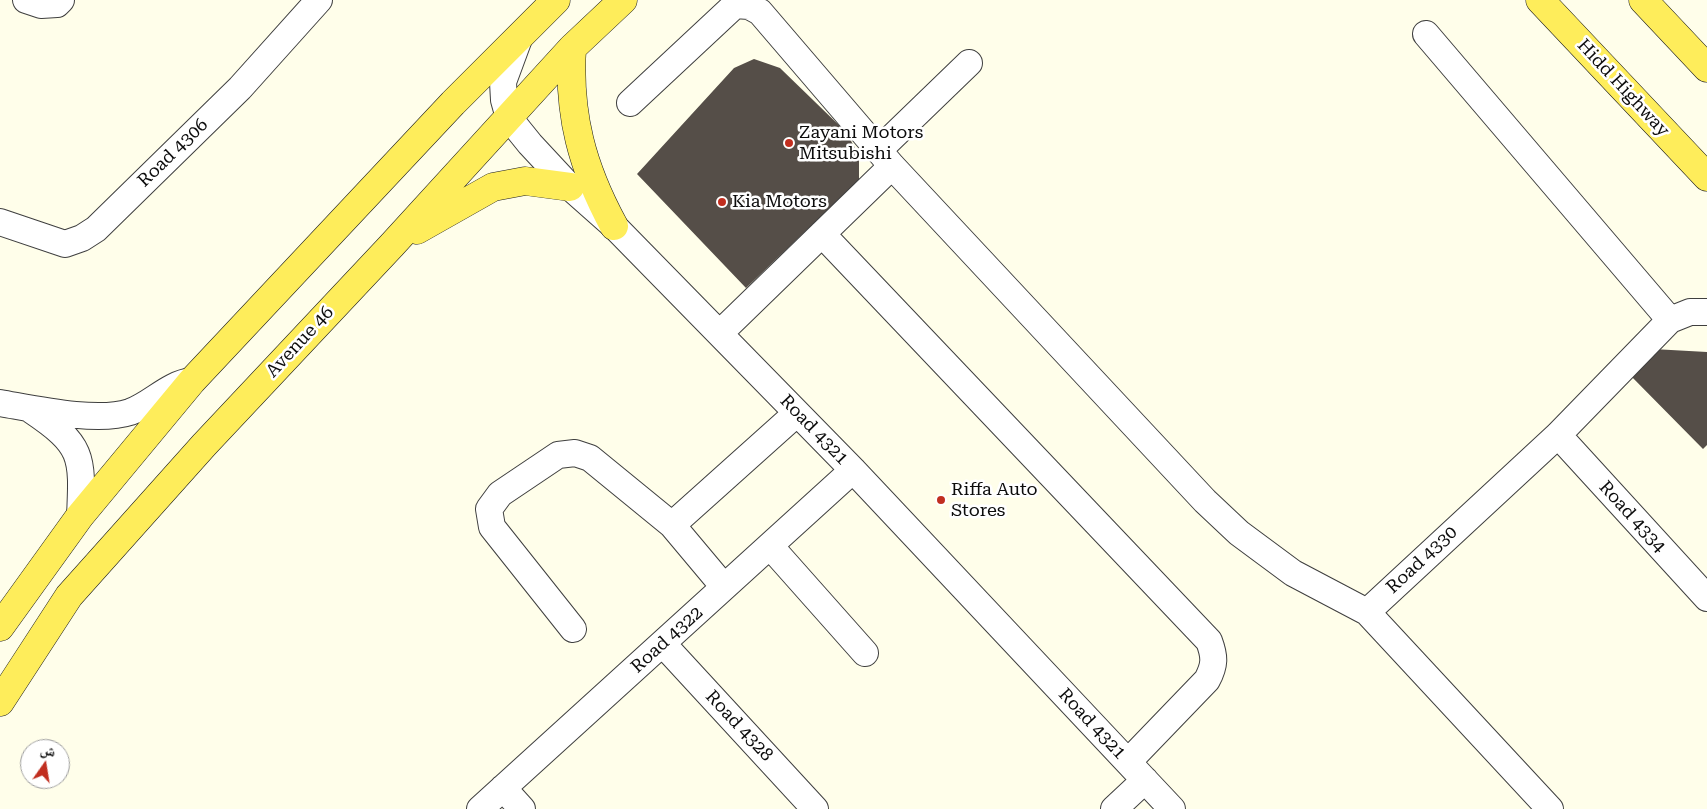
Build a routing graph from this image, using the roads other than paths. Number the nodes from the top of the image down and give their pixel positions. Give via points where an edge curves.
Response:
1 (26, 0) edge
2 (61, 0) edge
3 (319, 0) edge
4 (556, 0) edge
5 (623, 0) edge
6 (1540, 0) edge
7 (1643, 0) edge
8 (1426, 34) dead end
9 (520, 36) junction
10 (572, 48) junction
11 (970, 63) dead end
12 (1707, 68) edge
13 (630, 103) dead end
14 (509, 118) junction
15 (886, 158) junction
16 (1707, 176) edge
17 (570, 187) junction
18 (0, 222) edge
19 (614, 226) junction
20 (822, 234) junction
21 (392, 245) junction
22 (1707, 312) edge
23 (1670, 320) junction
24 (720, 333) junction
25 (192, 381) junction
26 (0, 403) edge
27 (26, 407) junction
28 (797, 412) junction
29 (1558, 435) junction
30 (853, 470) junction
31 (80, 516) junction
32 (672, 525) junction
33 (770, 546) junction
34 (724, 587) junction
35 (1707, 598) edge
36 (1367, 612) junction
37 (0, 627) edge
38 (573, 629) dead end
39 (663, 644) junction
40 (865, 653) dead end
41 (0, 702) edge
42 (1137, 771) junction
43 (503, 788) junction
44 (480, 809) edge
45 (522, 809) edge
46 (815, 809) edge
47 (1114, 809) edge
48 (1172, 809) edge
49 (1550, 809) edge

1 - 2 street via 41,5 57,4
3 - 18 street, Road 4306 via 240,88 96,229 65,244
4 - 9 main road
5 - 10 main road, Avenue 46
6 - 16 main road, Hidd Highway
7 - 12 main road
8 - 23 street
9 - 14 street, Road 4321 via 503,82
9 - 25 main road
10 - 14 main road, Avenue 46
10 - 19 main road via 571,96 582,158
11 - 15 street
13 - 15 street via 735,5 749,6 760,12
14 - 17 street, Road 4321
14 - 21 main road, Avenue 46
15 - 20 street
15 - 36 street via 1205,501 1239,533 1293,573
17 - 19 street, Road 4321
17 - 21 main road via 525,181 493,187
19 - 24 street, Road 4321
20 - 24 street
20 - 42 street via 1209,641 1215,655 1207,680
21 - 41 main road, Avenue 46 via 217,431 69,596
22 - 23 street via 1690,312
23 - 29 street, Road 4330
24 - 28 street, Road 4321
25 - 27 street via 181,382 144,406 113,416
25 - 31 main road
26 - 27 street
27 - 31 street via 72,443 81,474
28 - 30 street, Road 4321
28 - 32 street
29 - 35 street, Road 4334
29 - 36 street, Road 4330
30 - 33 street, Road 4322
30 - 42 street, Road 4321
31 - 37 main road
32 - 34 street
32 - 38 street via 590,458 575,453 558,454 500,494 489,509 492,527
33 - 34 street, Road 4322
33 - 40 street
34 - 39 street, Road 4322
36 - 49 street
39 - 43 street, Road 4322
39 - 46 street, Road 4328
42 - 47 street
42 - 48 street, Road 4321
43 - 44 street, Road 4322
43 - 45 street

